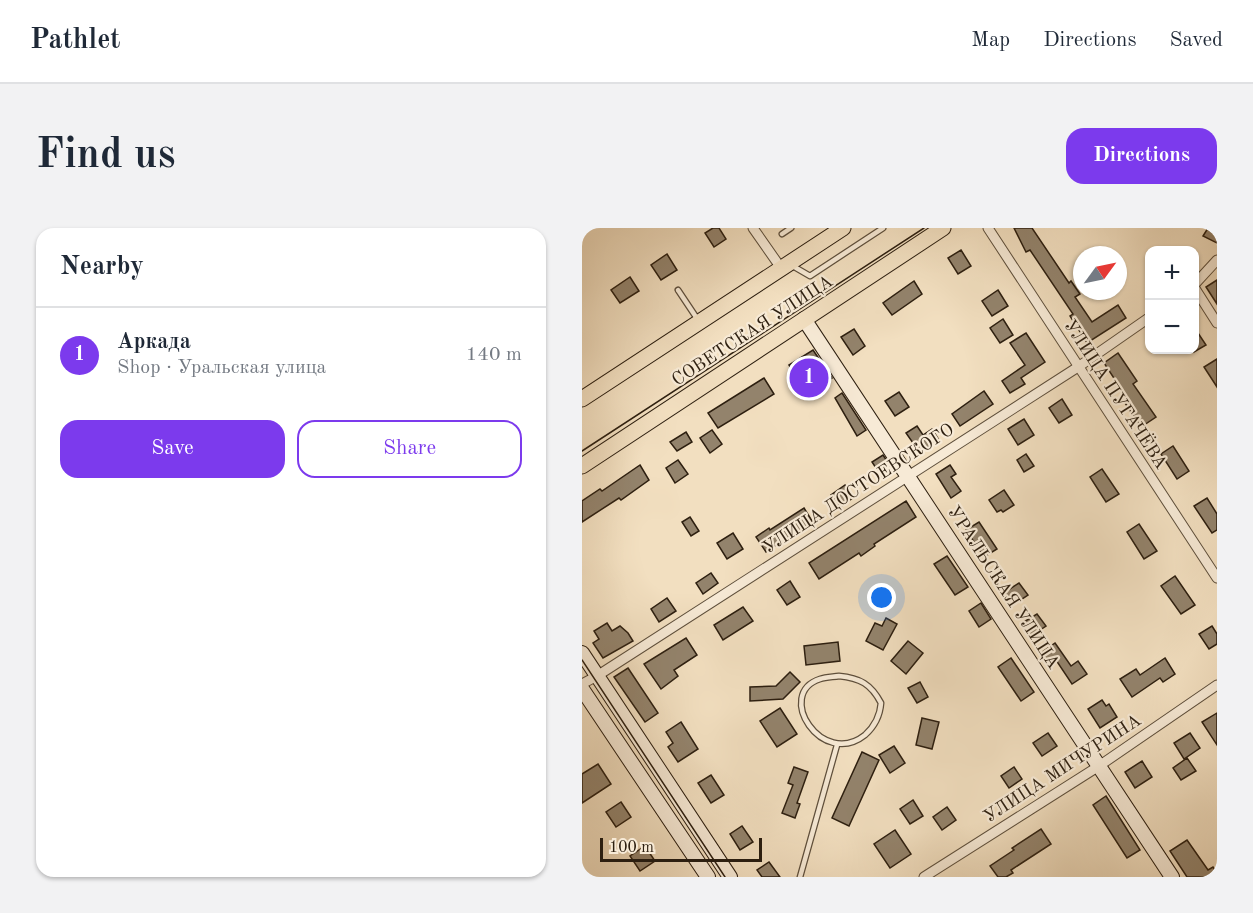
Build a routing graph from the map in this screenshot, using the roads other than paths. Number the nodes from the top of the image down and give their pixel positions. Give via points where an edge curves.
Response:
1 (753, 228) edge
2 (791, 228) edge
3 (843, 228) edge
4 (884, 228) edge
5 (944, 228) edge
6 (988, 228) edge
7 (782, 234) dead end
8 (1217, 260) edge
9 (785, 266) junction
10 (1199, 280) edge
11 (678, 290) dead end
12 (1199, 294) edge
13 (804, 319) junction
14 (1145, 320) edge
15 (699, 322) junction
16 (1217, 323) edge
17 (1078, 367) junction
18 (582, 399) edge
19 (582, 466) edge
20 (909, 475) junction
21 (1217, 578) edge
22 (582, 653) edge
23 (597, 676) junction
24 (582, 684) edge
25 (1217, 685) edge
26 (582, 689) edge
27 (837, 745) junction
28 (1099, 766) junction
29 (708, 877) edge
30 (730, 877) edge
31 (800, 877) edge
32 (924, 877) edge
33 (1172, 877) edge

1 - 9 street
2 - 7 lane
3 - 9 main road, СОВЕТСКАЯ УЛИЦА
4 - 9 lane via 810,276
5 - 13 main road, СОВЕТСКАЯ УЛИЦА
6 - 17 street, УЛИЦА ПУГАЧЁВА
8 - 10 street
9 - 15 main road, СОВЕТСКАЯ УЛИЦА
11 - 15 lane
12 - 16 street
13 - 19 main road, СОВЕТСКАЯ УЛИЦА
13 - 20 street, УРАЛЬСКАЯ УЛИЦА
14 - 17 street, УЛИЦА ДОСТОЕВСКОГО
15 - 18 main road, СОВЕТСКАЯ УЛИЦА
17 - 20 street, УЛИЦА ДОСТОЕВСКОГО
17 - 21 street, УЛИЦА ПУГАЧЁВА
20 - 23 street, УЛИЦА ДОСТОЕВСКОГО
20 - 28 street, УРАЛЬСКАЯ УЛИЦА
22 - 23 street
23 - 24 street, УЛИЦА ДОСТОЕВСКОГО
23 - 30 street
25 - 28 street, УЛИЦА МИЧУРИНА
26 - 29 street
27 - 27 lane via 861,738 876,723 880,712 876,693 866,682 852,677 821,678 805,690 801,699 801,710 810,726
27 - 31 lane
28 - 32 street, УЛИЦА МИЧУРИНА
28 - 33 street, УРАЛЬСКАЯ УЛИЦА

